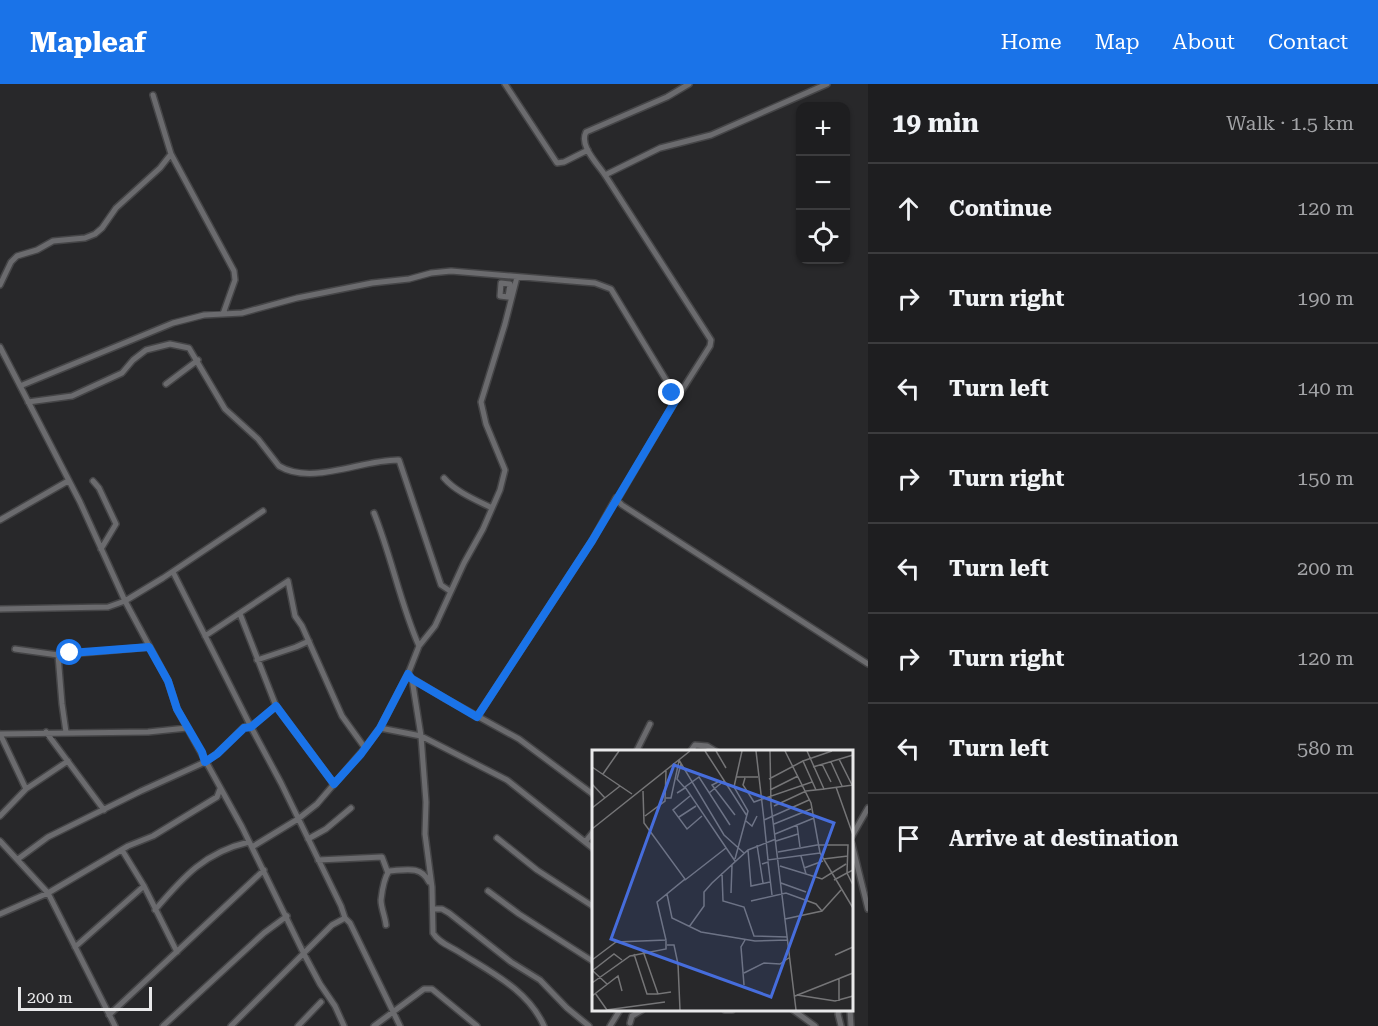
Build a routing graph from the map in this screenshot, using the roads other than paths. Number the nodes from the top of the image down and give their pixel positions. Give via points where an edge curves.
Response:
1 (505, 84) edge
2 (689, 84) edge
3 (827, 84) edge
4 (153, 95) dead end
5 (588, 150) junction
6 (171, 154) junction
7 (606, 175) junction
8 (517, 277) junction
9 (0, 285) edge
10 (223, 314) junction
11 (0, 346) edge
12 (198, 360) junction
13 (165, 384) dead end
14 (20, 386) junction
15 (677, 398) junction
16 (28, 402) junction
17 (444, 478) dead end
18 (93, 481) dead end
19 (68, 482) junction
20 (617, 497) junction
21 (492, 508) junction
22 (263, 511) dead end
23 (374, 513) dead end
24 (0, 520) edge
25 (101, 549) junction
26 (173, 572) junction
27 (450, 591) junction
28 (125, 601) junction
29 (0, 609) edge
30 (240, 614) junction
31 (205, 636) junction
32 (309, 641) junction
33 (419, 646) junction
34 (149, 647) junction
35 (15, 649) dead end
36 (58, 655) junction
37 (257, 660) junction
38 (868, 664) edge
39 (410, 676) junction
40 (276, 706) junction
41 (477, 717) junction
42 (650, 724) dead end
43 (251, 727) junction
44 (187, 728) junction
45 (380, 728) junction
46 (46, 732) junction
47 (66, 732) junction
48 (0, 734) edge
49 (421, 736) junction
50 (365, 748) junction
51 (637, 750) edge
52 (691, 750) edge
53 (714, 750) edge
54 (68, 761) junction
55 (205, 762) junction
56 (334, 784) junction
57 (26, 789) junction
58 (220, 789) junction
59 (592, 794) edge
60 (217, 797) junction
61 (225, 797) junction
62 (351, 808) dead end
63 (868, 808) edge
64 (104, 810) junction
65 (0, 816) edge
66 (298, 819) junction
67 (592, 833) edge
68 (853, 834) edge
69 (497, 838) dead end
70 (308, 839) junction
71 (0, 841) edge
72 (585, 842) junction
73 (251, 844) junction
74 (592, 847) edge
75 (853, 848) edge
76 (122, 850) junction
77 (18, 859) junction
78 (318, 860) junction
79 (264, 870) junction
80 (388, 873) junction
81 (144, 886) junction
82 (432, 889) junction
83 (489, 891) dead end
84 (48, 893) junction
85 (592, 906) edge
86 (433, 909) junction
87 (868, 909) edge
88 (155, 910) junction
89 (0, 915) edge
90 (287, 916) junction
91 (345, 918) junction
92 (386, 925) dead end
93 (75, 947) junction
94 (177, 952) junction
95 (304, 954) junction
96 (592, 961) edge
97 (321, 1002) dead end
98 (619, 1011) edge
99 (640, 1011) edge
100 (794, 1011) edge
101 (839, 1011) edge
102 (850, 1011) edge
103 (393, 1012) junction
104 (109, 1015) junction
105 (630, 1023) dead end
106 (115, 1026) edge
107 (163, 1026) edge
108 (231, 1026) edge
109 (298, 1026) edge
110 (344, 1026) edge
111 (374, 1026) edge
112 (400, 1026) edge
113 (477, 1026) edge
114 (544, 1026) edge
115 (589, 1026) edge
116 (610, 1026) edge
117 (815, 1026) edge
118 (841, 1026) edge
119 (851, 1026) edge

1 - 5 street via 556,163
2 - 5 street via 586,132
3 - 7 street via 711,135 660,148
4 - 6 street
5 - 7 street
6 - 9 street via 95,234 53,241 17,256 10,262
6 - 10 street via 234,271 235,280
7 - 15 street via 711,339 711,346
8 - 10 street via 431,273
8 - 15 street via 595,283 611,290
8 - 21 street via 481,402 505,470
10 - 14 street via 173,323
11 - 14 street
12 - 13 street
12 - 16 street via 189,348 170,344 146,350 122,373 72,396
12 - 27 street via 225,408 286,470 304,474 399,459 441,585
14 - 16 street
15 - 20 street
16 - 19 street
17 - 21 street via 468,497
18 - 25 street via 116,524
19 - 24 street
19 - 25 street
20 - 38 street via 617,502
20 - 41 street
21 - 27 street
22 - 26 street
23 - 33 street via 399,597
25 - 28 street
26 - 28 street
26 - 31 street
27 - 33 street via 435,626
28 - 29 street via 108,606
28 - 34 street
30 - 31 street
30 - 32 street via 288,581 295,616
30 - 37 street
31 - 43 street
32 - 37 street
32 - 50 street via 342,716
33 - 39 street
34 - 36 street
34 - 44 street
35 - 36 street
36 - 47 street
37 - 40 street
39 - 41 street
39 - 45 street
39 - 49 street
40 - 43 street
40 - 56 street
41 - 59 street via 519,740
42 - 51 street
43 - 55 street via 244,728
43 - 66 street
44 - 47 street
44 - 55 street
45 - 49 street
45 - 50 street
46 - 47 street
46 - 48 street
46 - 54 street
48 - 57 street
49 - 72 street via 507,780
49 - 82 street via 425,834
50 - 56 street
52 - 53 street via 695,745
54 - 57 street
54 - 64 street
55 - 58 street
55 - 64 street
56 - 66 street
57 - 65 street
58 - 60 street
58 - 61 street
60 - 61 street
60 - 76 street via 161,832
61 - 73 street
62 - 70 street
63 - 68 street
64 - 77 street via 48,837
66 - 70 street
66 - 73 street
67 - 72 street
69 - 85 street
70 - 78 street
71 - 77 street
72 - 74 street
73 - 79 street
73 - 88 street via 233,845 205,860 183,877
75 - 87 street
76 - 81 street
76 - 84 street
77 - 84 street
78 - 80 street via 382,857
78 - 91 street
79 - 90 street
79 - 94 street
80 - 82 street via 420,871
80 - 92 street via 381,902
81 - 88 street
81 - 93 street
82 - 86 street
83 - 96 street
84 - 89 street
84 - 93 street
86 - 114 street via 435,937 519,992 531,1002
86 - 115 street via 449,913 540,980
88 - 94 street
90 - 95 street
90 - 107 street
91 - 95 street via 332,925
91 - 103 street
93 - 104 street
94 - 104 street
95 - 108 street
95 - 110 street
97 - 109 street
98 - 116 street
99 - 105 street via 632,1016
100 - 117 street
101 - 118 street
102 - 119 street
103 - 111 street
103 - 112 street
103 - 113 street via 424,989 432,989
104 - 106 street

